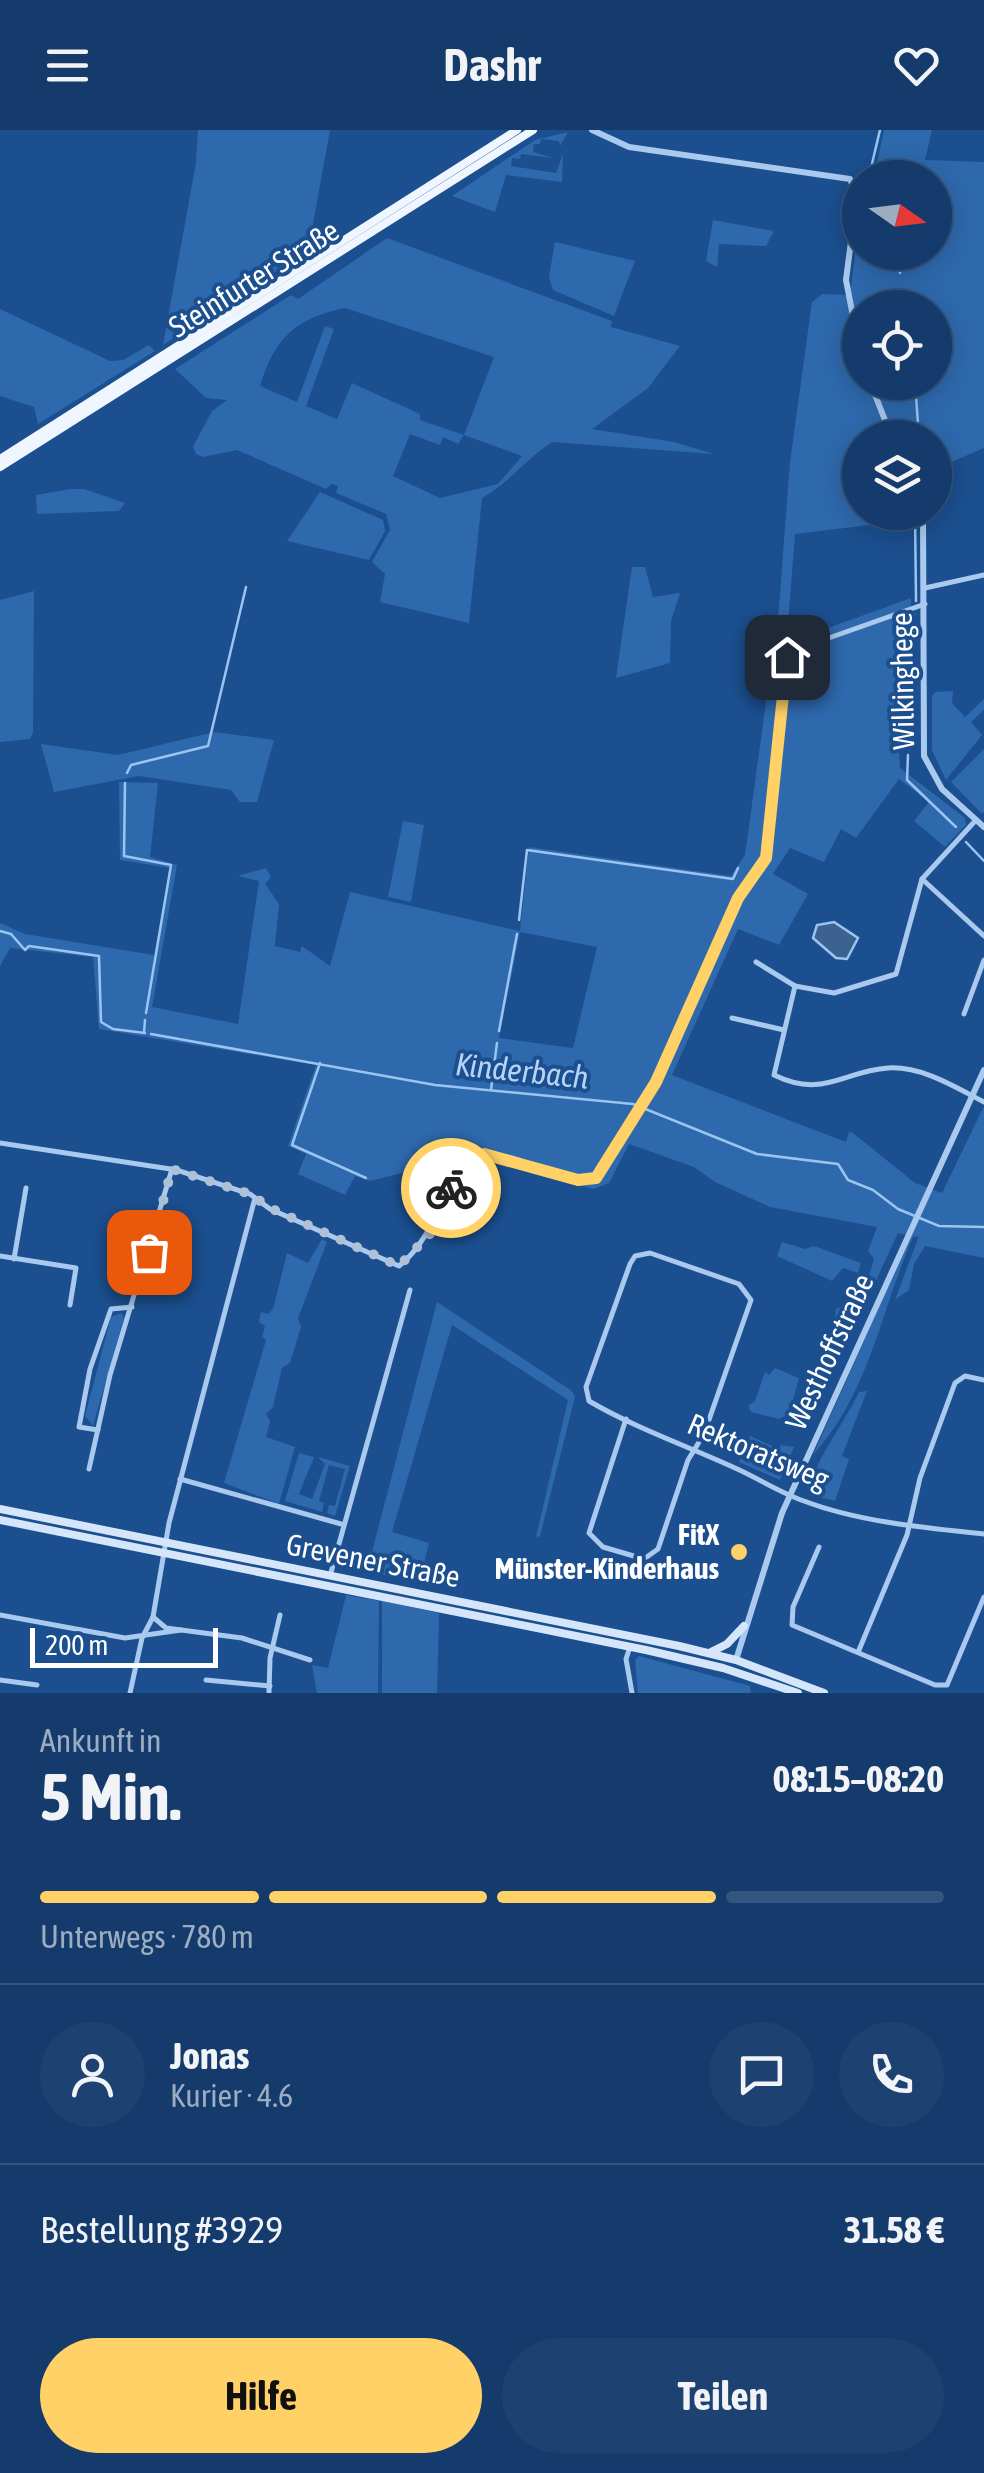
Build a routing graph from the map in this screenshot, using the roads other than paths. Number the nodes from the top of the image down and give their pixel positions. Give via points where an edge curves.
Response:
1 (517, 130) edge
2 (533, 130) edge
3 (592, 130) edge
4 (848, 290) edge
5 (0, 459) edge
6 (0, 467) edge
7 (924, 530) edge
8 (984, 574) edge
9 (926, 588) junction
10 (925, 604) junction
11 (976, 820) junction
12 (984, 827) edge
13 (922, 879) junction
14 (984, 936) edge
15 (984, 960) edge
16 (756, 962) dead end
17 (796, 986) junction
18 (964, 1014) dead end
19 (732, 1018) dead end
20 (784, 1030) junction
21 (984, 1070) edge
22 (972, 1096) junction
23 (984, 1102) edge
24 (0, 1144) edge
25 (172, 1169) junction
26 (26, 1188) dead end
27 (255, 1198) junction
28 (0, 1256) edge
29 (14, 1259) junction
30 (410, 1290) dead end
31 (70, 1304) dead end
32 (132, 1307) junction
33 (984, 1380) edge
34 (626, 1420) junction
35 (98, 1430) junction
36 (694, 1450) junction
37 (90, 1469) dead end
38 (180, 1480) junction
39 (790, 1495) junction
40 (0, 1509) edge
41 (0, 1520) edge
42 (908, 1523) junction
43 (341, 1524) junction
44 (984, 1534) edge
45 (165, 1540) junction
46 (819, 1547) dead end
47 (163, 1551) junction
48 (330, 1576) junction
49 (984, 1598) edge
50 (0, 1615) edge
51 (153, 1616) junction
52 (280, 1616) dead end
53 (744, 1626) junction
54 (181, 1630) junction
55 (142, 1638) junction
56 (630, 1646) junction
57 (272, 1648) junction
58 (858, 1651) junction
59 (706, 1652) junction
60 (310, 1660) dead end
61 (736, 1660) junction
62 (733, 1671) junction
63 (0, 1680) edge
64 (206, 1680) dead end
65 (37, 1685) dead end
66 (270, 1690) edge
67 (130, 1693) edge
68 (632, 1693) edge
69 (798, 1693) edge
70 (824, 1693) edge

1 - 5 main road, Steinfurter Straße
2 - 6 main road, Steinfurter Straße
3 - 4 street via 640,150 850,179 856,195
7 - 9 street, Wilkinghege
8 - 9 street
9 - 10 street, Wilkinghege
10 - 11 street, Wilkinghege via 924,756 937,784
10 - 27 street via 787,657 766,858 738,896 643,1103 592,1180 484,1154 466,1163 430,1234 399,1266
11 - 12 street, Wilkinghege
11 - 13 street
13 - 14 street
13 - 17 street via 896,974 834,992
15 - 18 street
16 - 17 street
17 - 20 street
19 - 20 street
20 - 22 street via 776,1077 821,1087 889,1068 944,1080
21 - 22 street, Westhoffstraße
22 - 23 street
22 - 39 street, Westhoffstraße
24 - 25 street
25 - 27 street
25 - 32 street
26 - 29 street
27 - 38 street
28 - 29 street
29 - 31 street via 76,1268
30 - 43 street
32 - 35 street
32 - 35 street via 111,1309 90,1369 78,1426
33 - 42 street via 965,1376 954,1383
34 - 36 street, Rektoratsweg
34 - 36 street via 590,1522 589,1533 603,1547 639,1560 656,1552
34 - 36 street, Rektoratsweg via 585,1393 634,1256 655,1254 739,1284 750,1295 750,1308
35 - 37 street
36 - 39 street, Rektoratsweg
38 - 43 street
38 - 45 street
39 - 42 street, Rektoratsweg
39 - 53 street, Westhoffstraße
40 - 45 main road, Grevener Straße
41 - 47 main road, Grevener Straße
42 - 44 street, Rektoratsweg
42 - 58 street
43 - 48 street
45 - 47 street
45 - 48 main road, Grevener Straße
46 - 58 street via 792,1625
47 - 51 street
47 - 56 main road, Grevener Straße
48 - 59 main road, Grevener Straße
49 - 58 street via 947,1685
50 - 55 street
51 - 54 street
51 - 55 street
52 - 57 street
53 - 59 main road via 724,1646
53 - 61 street, Westhoffstraße
54 - 55 street
54 - 57 street
55 - 67 street
56 - 62 main road, Grevener Straße
56 - 68 street
57 - 60 street
57 - 66 street
59 - 61 main road, Grevener Straße
61 - 62 main road
61 - 70 main road, Grevener Straße
62 - 69 main road, Grevener Straße
63 - 65 street
64 - 66 street

